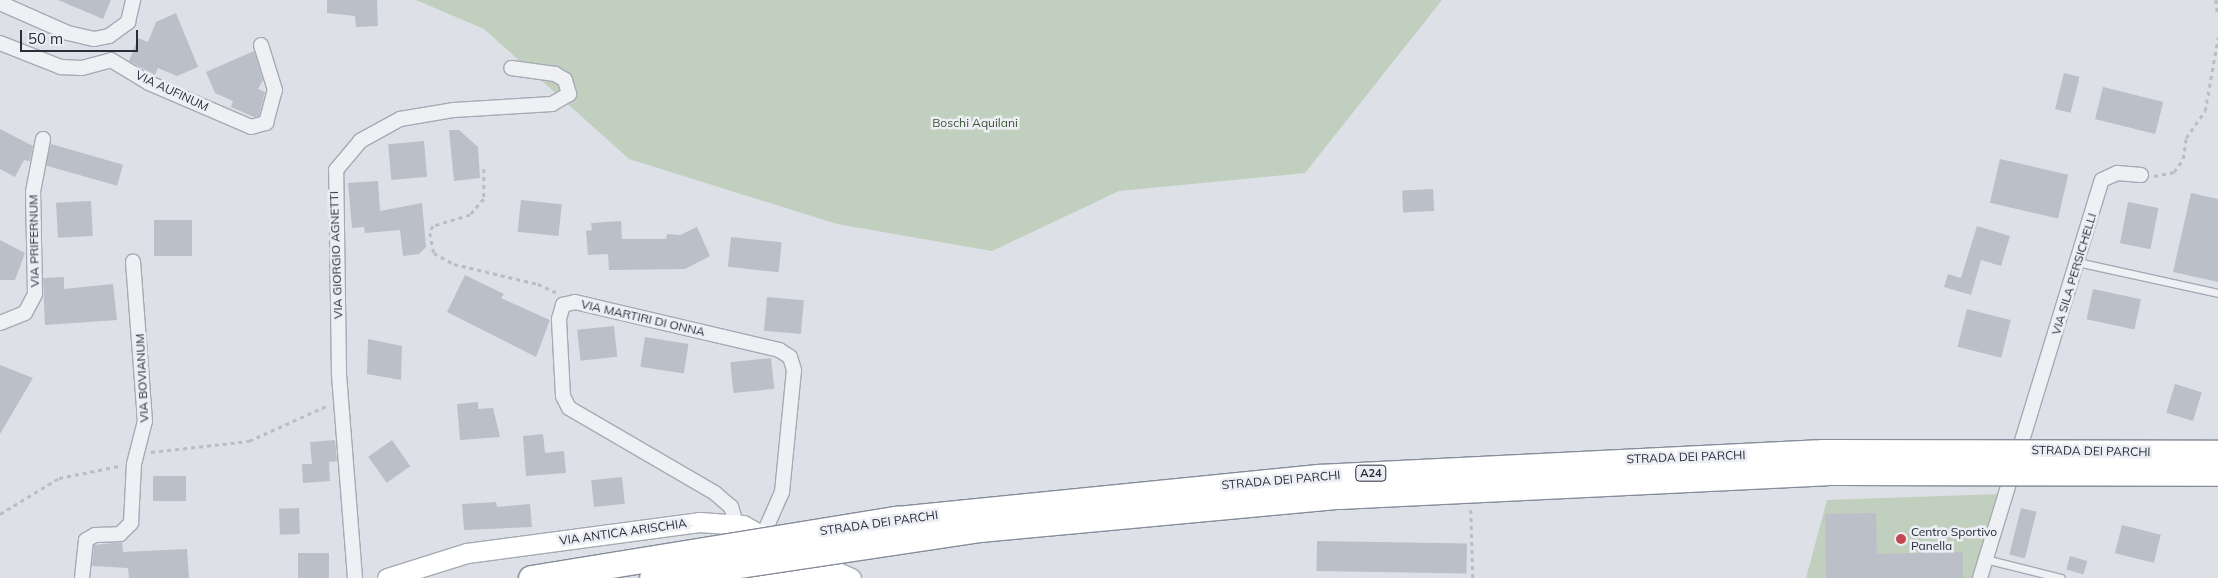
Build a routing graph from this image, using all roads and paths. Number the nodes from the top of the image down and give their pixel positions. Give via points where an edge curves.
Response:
1 (133, 0) edge
2 (2216, 0) edge
3 (0, 3) edge
4 (2218, 16) edge
5 (2218, 37) edge
6 (0, 43) edge
7 (262, 45) dead end
8 (511, 68) dead end
9 (43, 139) dead end
10 (484, 169) dead end
11 (2141, 174) joint
12 (133, 261) dead end
13 (2077, 262) junction
14 (2218, 293) edge
15 (566, 303) junction
16 (0, 323) edge
17 (341, 403) junction
18 (2218, 453) edge
19 (136, 459) junction
20 (2218, 472) edge
21 (1471, 500) dead end
22 (0, 514) edge
23 (731, 523) junction
24 (763, 535) junction
25 (1985, 559) junction
26 (82, 578) edge
27 (355, 578) edge
28 (387, 578) edge
29 (531, 578) edge
30 (652, 578) edge
31 (719, 578) edge
32 (747, 578) edge
33 (825, 578) edge
34 (851, 578) edge
35 (1473, 578) edge
36 (1980, 578) edge
37 (2061, 578) edge

1 - 3 street via 128,22 94,39 68,33
2 - 4 path
5 - 11 path via 2211,93 2205,111 2186,138 2183,159 2168,174
6 - 7 street, VIA AUFINUM via 61,67 82,68 111,60 149,83 251,127 266,123 275,90
8 - 17 street, VIA GIORGIO AGNETTI via 555,74 565,80 569,94 552,104 454,110 400,119 360,141 336,170 334,208
9 - 16 street, VIA PRIFERNUM via 33,192 35,294 25,313
10 - 15 path via 484,199 470,215 434,226 430,233 434,253 454,264 552,288
11 - 13 street, VIA SILA PERSICHELLI via 2117,173 2102,180
12 - 19 street, VIA BOVIANUM via 145,420
13 - 14 lane
13 - 25 street, VIA SILA PERSICHELLI
15 - 23 street, VIA MARTIRI DI ONNA via 559,319 563,396 569,408 715,494 731,507
15 - 24 street, VIA MARTIRI DI ONNA via 779,350 790,357 794,370 782,492
17 - 19 path via 314,408 268,435 249,440 160,448
17 - 27 street, VIA GIORGIO AGNETTI
18 - 29 highway, STRADA DEI PARCHI / A24, bridge via 1824,452 1318,476 897,519
19 - 22 path via 59,478
19 - 26 street, VIA BOVIANUM via 129,528 120,534 94,535 86,540
20 - 30 highway, STRADA DEI PARCHI / A24, bridge via 1826,472 1349,495 981,529
21 - 35 path
23 - 24 main road
23 - 28 main road, VIA ANTICA ARISCHIA via 467,553
23 - 31 main road via 708,548 709,563
24 - 32 main road via 768,545 766,563
24 - 34 main road
25 - 36 street, VIA SILA PERSICHELLI
25 - 37 lane
32 - 33 main road

